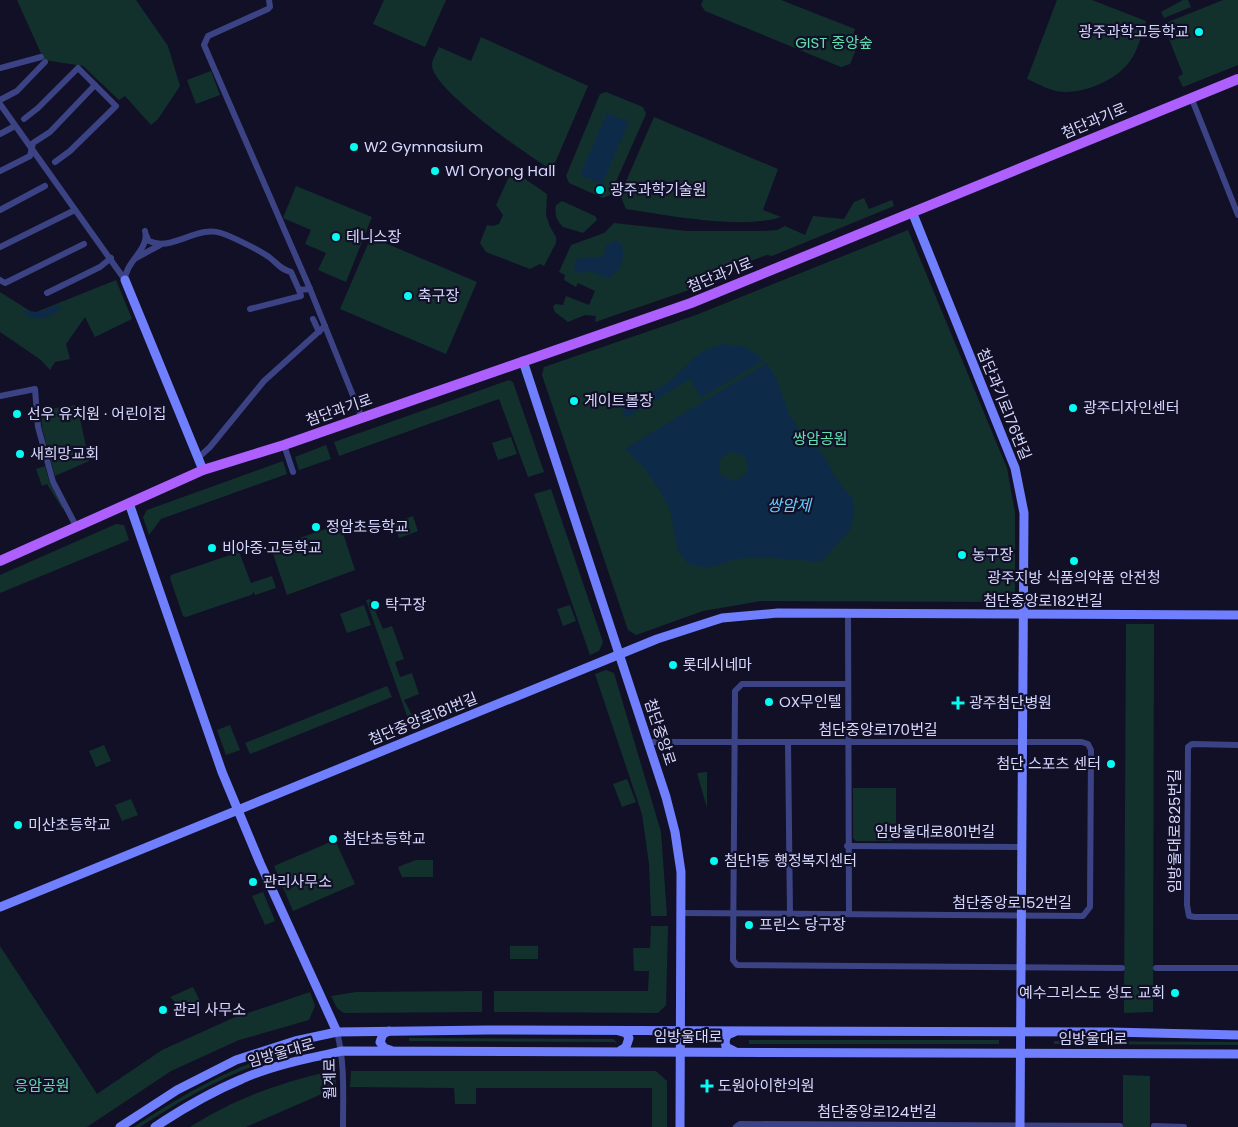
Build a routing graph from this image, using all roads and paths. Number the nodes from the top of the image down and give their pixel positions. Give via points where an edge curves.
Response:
1 (268, 0) edge
2 (0, 68) edge
3 (1238, 80) edge
4 (96, 85) junction
5 (1191, 97) junction
6 (0, 100) edge
7 (0, 104) edge
8 (24, 118) dead end
9 (15, 126) junction
10 (0, 134) edge
11 (32, 150) junction
12 (55, 162) dead end
13 (0, 171) edge
14 (45, 186) dead end
15 (0, 210) edge
16 (75, 210) junction
17 (913, 214) junction
18 (1238, 215) edge
19 (84, 244) dead end
20 (163, 244) junction
21 (0, 247) edge
22 (111, 258) junction
23 (134, 260) junction
24 (0, 280) edge
25 (125, 280) junction
26 (310, 289) junction
27 (299, 290) junction
28 (47, 294) dead end
29 (250, 309) dead end
30 (313, 319) dead end
31 (325, 326) junction
32 (319, 332) junction
33 (523, 361) junction
34 (0, 396) edge
35 (362, 418) junction
36 (284, 445) junction
37 (198, 458) junction
38 (203, 470) junction
39 (293, 472) dead end
40 (129, 503) junction
41 (76, 526) junction
42 (0, 561) edge
43 (848, 613) junction
44 (1024, 615) junction
45 (1238, 615) edge
46 (619, 654) junction
47 (848, 684) junction
48 (650, 742) junction
49 (734, 742) junction
50 (788, 743) junction
51 (848, 743) junction
52 (1022, 743) junction
53 (1238, 745) edge
54 (238, 811) junction
55 (848, 846) junction
56 (1022, 847) junction
57 (0, 907) edge
58 (681, 913) junction
59 (735, 913) junction
60 (790, 914) junction
61 (849, 914) junction
62 (1022, 916) junction
63 (1238, 917) edge
64 (1021, 967) junction
65 (1122, 968) dead end
66 (1156, 968) dead end
67 (1238, 968) edge
68 (391, 1030) junction
69 (618, 1031) junction
70 (681, 1031) junction
71 (737, 1031) junction
72 (337, 1032) junction
73 (1020, 1032) junction
74 (1238, 1035) edge
75 (391, 1050) junction
76 (618, 1050) junction
77 (681, 1050) junction
78 (342, 1051) junction
79 (736, 1051) junction
80 (1020, 1052) junction
81 (1238, 1054) edge
82 (1020, 1126) edge
83 (1120, 1126) dead end
84 (1154, 1126) edge
85 (120, 1127) edge
86 (155, 1127) edge
87 (343, 1127) edge
88 (680, 1127) edge
89 (736, 1127) edge
90 (1184, 1127) edge

1 - 26 street via 268,9 208,36 204,45
2 - 6 street via 43,60 17,91
3 - 5 main road, 첨단과기로
4 - 8 street via 78,68
4 - 11 street via 50,132 33,143
4 - 12 street via 116,106 70,152
5 - 17 main road, 첨단과기로
5 - 18 street
7 - 9 street
9 - 10 street
9 - 11 street
11 - 13 street via 25,159
11 - 16 street
14 - 15 street
16 - 21 street
16 - 22 street
17 - 33 main road, 첨단과기로 via 691,303
17 - 44 street, 첨단과기로176번길 via 1016,468 1024,513
19 - 24 street via 5,283
20 - 23 street
20 - 23 street via 152,242 146,233
20 - 27 street via 220,232 269,257 280,269 291,272
22 - 25 street
22 - 28 street
23 - 25 street via 126,270
25 - 37 street
26 - 27 street
26 - 31 street
27 - 29 street via 301,296
30 - 32 street
31 - 32 street
31 - 35 street
32 - 37 street via 264,381
33 - 35 main road, 첨단과기로
33 - 46 street, 첨단중앙로
34 - 41 street via 35,389 38,427 53,482
35 - 36 main road, 첨단과기로
36 - 38 main road, 첨단과기로
36 - 39 street
37 - 38 street
38 - 40 main road, 첨단과기로
40 - 41 main road, 첨단과기로
40 - 54 street
41 - 42 main road, 첨단과기로
43 - 44 street, 첨단중앙로182번길
43 - 46 street, 첨단중앙로182번길 via 754,614 722,618 684,628
43 - 47 street
44 - 45 street, 첨단중앙로182번길
44 - 52 street
46 - 48 street, 첨단중앙로
46 - 54 street, 첨단중앙로181번길
47 - 49 street via 742,684 735,691
47 - 51 street
48 - 49 street, 첨단중앙로170번길
48 - 58 street, 첨단중앙로 via 675,832 681,872
49 - 50 street, 첨단중앙로170번길
49 - 59 street
50 - 51 street, 첨단중앙로170번길
50 - 60 street
51 - 52 street, 첨단중앙로170번길
51 - 55 street
52 - 56 street
52 - 62 street, 첨단중앙로152번길 via 1085,743 1091,750 1089,910 1084,916
53 - 63 street, 임방울대로825번길 via 1192,744 1188,747 1187,886 1188,916
54 - 57 street, 첨단중앙로181번길
54 - 72 street
55 - 56 street, 임방울대로801번길
55 - 61 street
56 - 62 street
58 - 59 street, 첨단중앙로152번길
58 - 70 street, 첨단중앙로
59 - 60 street, 첨단중앙로152번길
59 - 64 street via 734,960 737,965
60 - 61 street, 첨단중앙로152번길
61 - 62 street, 첨단중앙로152번길
62 - 64 street
64 - 65 street
64 - 73 street
66 - 67 street
68 - 69 street, 임방울대로
68 - 72 street, 임방울대로
68 - 75 street via 380,1039 384,1048
69 - 70 street, 임방울대로
69 - 76 street via 626,1033 629,1042 624,1049
70 - 71 street, 임방울대로
70 - 77 street, 첨단중앙로
71 - 73 street, 임방울대로
71 - 79 street via 727,1035 725,1040 728,1049
72 - 78 street, 월계로
72 - 85 street, 임방울대로 via 295,1041 236,1060 177,1090
73 - 74 street, 임방울대로
73 - 80 street
75 - 76 street, 임방울대로
75 - 78 street, 임방울대로
76 - 77 street, 임방울대로
77 - 79 street, 임방울대로
77 - 88 street, 첨단중앙로
78 - 86 street, 임방울대로 via 243,1078
78 - 87 street, 월계로
79 - 80 street, 임방울대로
80 - 81 street, 임방울대로
80 - 82 street
82 - 83 street, 첨단중앙로124번길
82 - 89 street, 첨단중앙로124번길 via 740,1124
84 - 90 street

